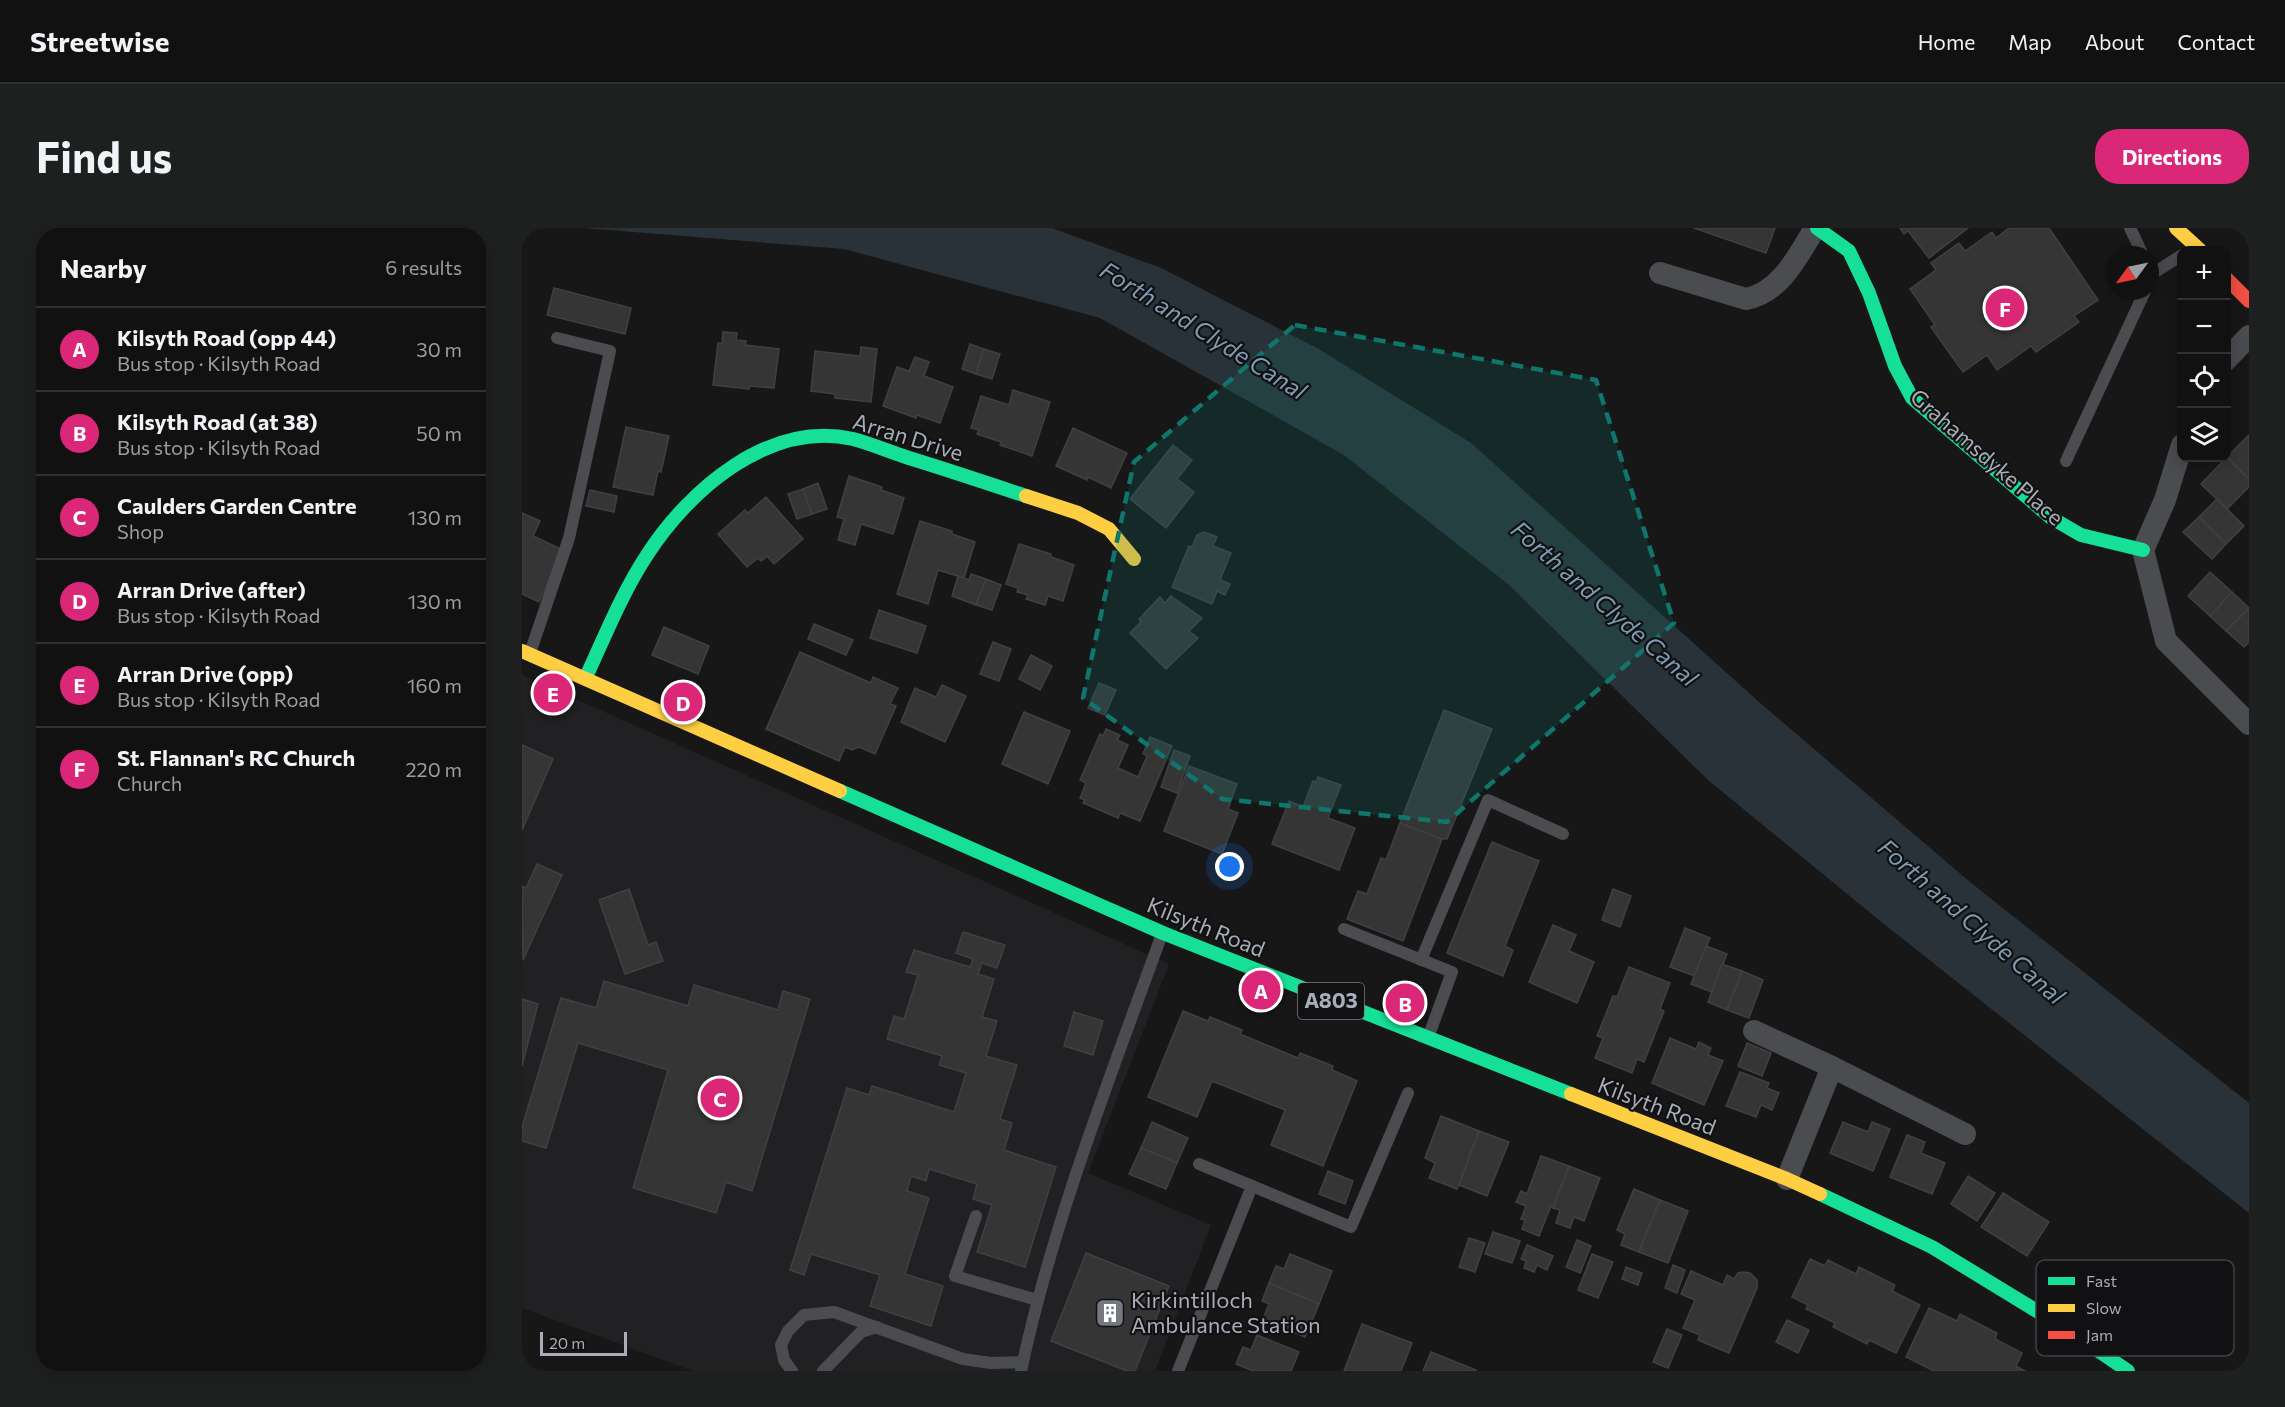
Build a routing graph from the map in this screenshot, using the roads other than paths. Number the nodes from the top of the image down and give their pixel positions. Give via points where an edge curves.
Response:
1 (1816, 228) edge
2 (2130, 228) edge
3 (2176, 228) edge
4 (2139, 246) edge
5 (2192, 246) edge
6 (2177, 258) edge
7 (2159, 269) edge
8 (1660, 273) dead end
9 (2231, 283) edge
10 (2141, 300) edge
11 (2249, 302) edge
12 (2249, 336) edge
13 (557, 338) dead end
14 (2231, 355) edge
15 (2177, 459) edge
16 (2066, 461) dead end
17 (2143, 550) junction
18 (1134, 559) dead end
19 (526, 652) edge
20 (586, 677) junction
21 (2249, 724) edge
22 (1563, 834) dead end
23 (1344, 929) dead end
24 (1163, 933) junction
25 (1421, 960) junction
26 (1754, 1031) dead end
27 (1427, 1039) junction
28 (1832, 1067) junction
29 (1408, 1093) dead end
30 (1965, 1134) dead end
31 (1199, 1164) dead end
32 (1787, 1179) junction
33 (1252, 1186) junction
34 (976, 1216) dead end
35 (1037, 1300) junction
36 (2036, 1310) edge
37 (878, 1327) junction
38 (2106, 1356) edge
39 (1022, 1366) edge
40 (792, 1371) edge
41 (823, 1371) edge
42 (1178, 1371) edge
43 (2128, 1371) edge

1 - 8 street, Grahamsdyke Place via 1786,275 1758,297 1746,299
1 - 17 main road, Grahamsdyke Place via 1849,251 1895,366 1912,398 2050,517 2081,535
2 - 4 lane
3 - 5 main road
6 - 7 lane
9 - 11 main road
10 - 16 lane
12 - 14 street
13 - 19 lane via 610,351 570,538
15 - 17 street via 2165,500
17 - 21 street via 2166,642
18 - 20 main road, Arran Drive via 1109,529 1078,513 852,439 801,437 736,465 672,522 642,563
19 - 20 main road, Kilsyth Road / A803
20 - 24 main road, Kilsyth Road / A803
22 - 25 lane via 1488,800
23 - 25 lane
24 - 27 main road, Kilsyth Road / A803
24 - 35 lane via 1087,1141
25 - 27 lane via 1452,972
26 - 28 street
27 - 32 main road, Kilsyth Road / A803
28 - 30 street
28 - 32 street
29 - 33 lane via 1350,1227
31 - 33 lane
32 - 36 main road, Kilsyth Road / A803 via 1932,1247
33 - 42 lane
34 - 35 lane via 955,1276
35 - 39 lane
37 - 39 lane via 963,1359
37 - 40 lane via 834,1312 804,1315 788,1331 782,1345 784,1360
37 - 41 lane via 861,1332
38 - 43 main road, Kilsyth Road / A803

